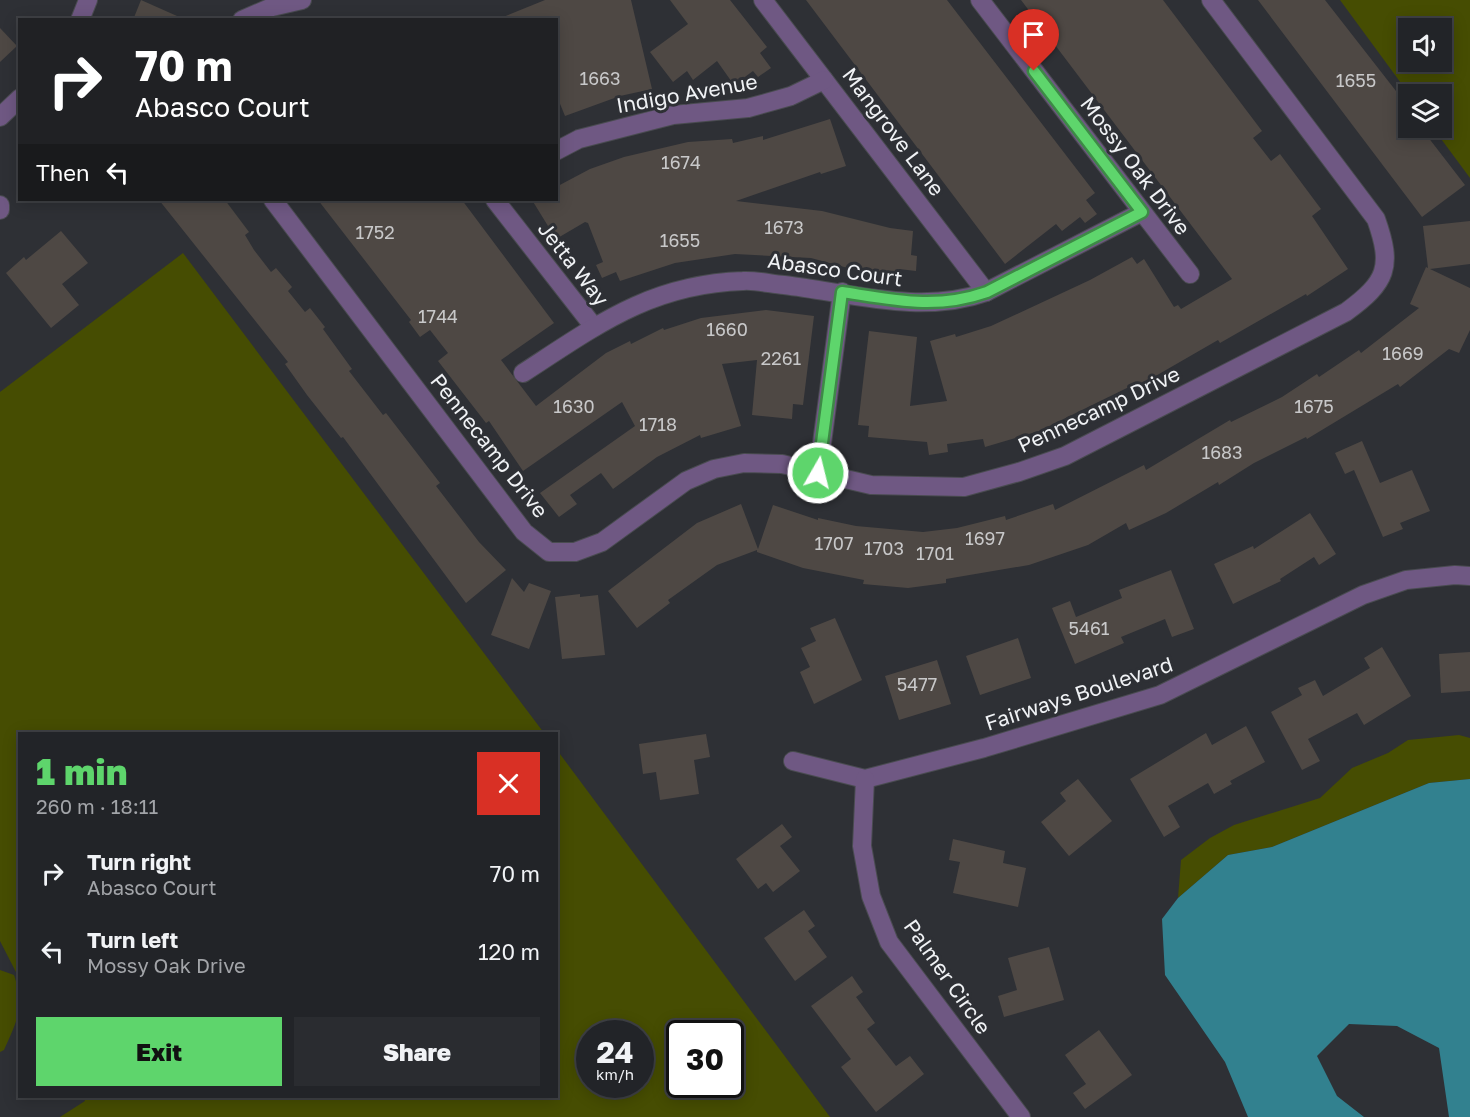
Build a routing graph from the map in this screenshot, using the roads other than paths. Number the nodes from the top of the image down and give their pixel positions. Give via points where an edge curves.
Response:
1 (88, 0) edge
2 (302, 0) edge
3 (763, 0) edge
4 (980, 0) edge
5 (1211, 0) edge
6 (81, 18) edge
7 (247, 18) edge
8 (824, 80) junction
9 (18, 100) edge
10 (0, 117) edge
11 (558, 150) edge
12 (274, 201) edge
13 (496, 201) edge
14 (0, 205) edge
15 (0, 210) edge
16 (1142, 212) junction
17 (1190, 274) dead end
18 (842, 292) junction
19 (987, 292) junction
20 (594, 327) junction
21 (524, 373) dead end
22 (818, 473) junction
23 (1470, 576) edge
24 (793, 761) dead end
25 (865, 780) junction
26 (1022, 1117) edge

1 - 6 street
2 - 7 street
3 - 8 street, Mangrove Lane
4 - 16 street, Mossy Oak Drive
5 - 22 street, Pennecamp Drive via 1376,219 1385,246 1383,274 1372,293 1346,312 1065,456 1018,472 964,487 871,485
8 - 11 street, Indigo Avenue via 791,96 748,108 673,115 579,139
8 - 19 street, Mangrove Lane
9 - 10 street
12 - 22 street, Pennecamp Drive via 524,532 549,552 575,552 602,542 686,480 714,470 754,463 782,464
13 - 20 street, Jetta Way
14 - 15 street
16 - 17 street, Mossy Oak Drive
16 - 19 street, Abasco Court
18 - 19 street, Abasco Court via 917,304 962,300
18 - 20 street, Abasco Court via 744,281 672,290
18 - 22 street
20 - 21 street, Abasco Court
23 - 25 street, Fairways Boulevard via 1395,584 1363,595 1160,694
24 - 25 street, Fairways Boulevard
25 - 26 street, Palmer Circle via 862,846 871,896 889,942

